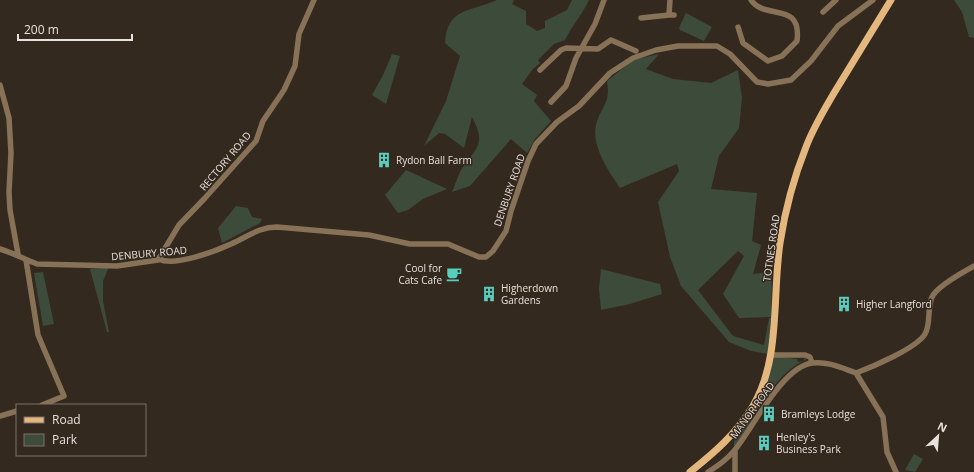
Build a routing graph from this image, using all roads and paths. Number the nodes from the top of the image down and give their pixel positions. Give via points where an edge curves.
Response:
1 (314, 0) edge
2 (604, 0) edge
3 (670, 0) edge
4 (751, 0) edge
5 (836, 0) edge
6 (873, 0) edge
7 (891, 0) edge
8 (824, 9) dead end
9 (641, 18) dead end
10 (738, 27) dead end
11 (582, 48) junction
12 (636, 51) dead end
13 (540, 70) dead end
14 (0, 84) edge
15 (551, 102) dead end
16 (0, 249) edge
17 (18, 254) junction
18 (159, 259) junction
19 (26, 260) junction
20 (974, 266) edge
21 (770, 355) junction
22 (812, 363) junction
23 (856, 373) junction
24 (44, 404) edge
25 (16, 411) edge
26 (0, 416) edge
27 (735, 450) junction
28 (690, 472) edge
29 (708, 472) edge
30 (735, 472) edge
31 (896, 472) edge

1 - 18 street, RECTORY ROAD via 299,34 295,66 284,90 263,121 256,141 179,225
2 - 11 street
3 - 9 street via 671,15
4 - 10 street via 759,8 785,13 791,17 797,28 797,41 782,56 768,61 743,43
5 - 8 street
6 - 18 street, DENBURY ROAD via 838,26 811,61 791,80 768,84 757,82 730,54 717,46 678,46 640,55 610,73 579,106 557,122 536,144 510,211 506,231 486,257 479,257 448,244 410,244 369,235 277,227 263,229 194,257 173,261
7 - 21 main road, TOTNES ROAD via 823,112 806,146 786,210 780,244
11 - 12 street via 598,49 611,40
11 - 13 street via 561,50
11 - 15 street via 566,86
14 - 17 street via 9,118 10,210
16 - 17 street
17 - 19 street
18 - 19 street, DENBURY ROAD via 154,262 116,266 37,264
19 - 24 street via 38,335 64,396
20 - 23 street via 961,273 932,297 926,333 916,344
21 - 22 street via 806,355
21 - 28 main road, TOTNES ROAD via 753,406 724,444
22 - 23 street via 826,363
22 - 27 street, MANOR ROAD via 798,369 785,380
23 - 31 street via 883,417 887,452
25 - 26 street
27 - 29 street, MANOR ROAD
27 - 30 street

